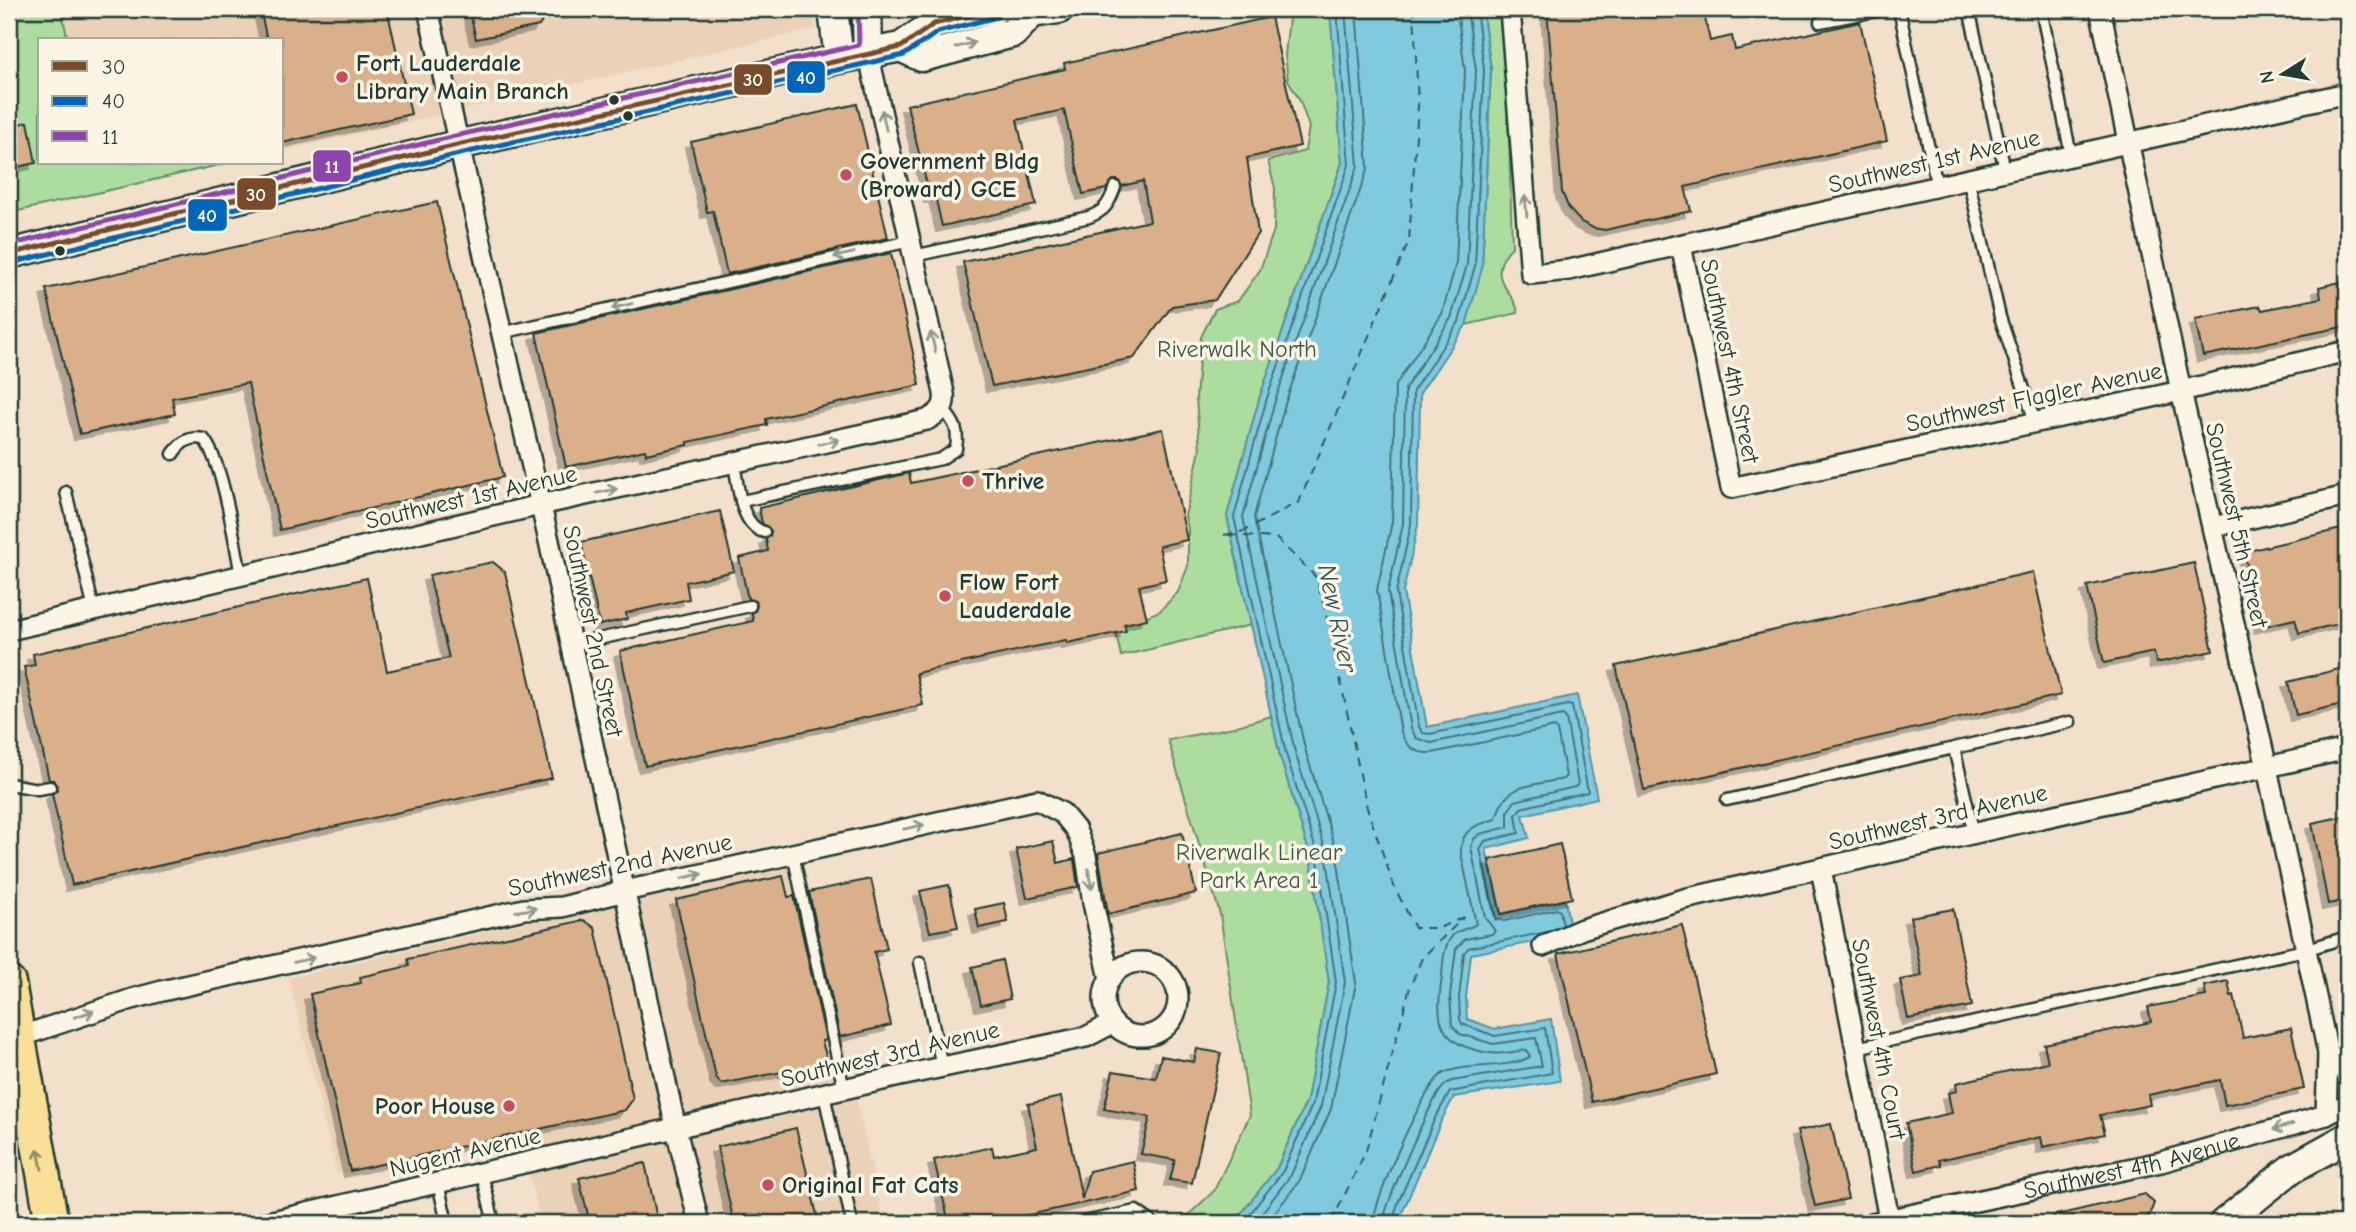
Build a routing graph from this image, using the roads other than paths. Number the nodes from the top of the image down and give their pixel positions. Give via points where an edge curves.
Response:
1 (428, 9) edge
2 (833, 9) edge
3 (867, 9) edge
4 (995, 9) edge
5 (1510, 9) edge
6 (1886, 9) edge
7 (1899, 9) edge
8 (1969, 9) edge
9 (2041, 9) edge
10 (2100, 9) edge
11 (1035, 10) edge
12 (1820, 22) dead end
13 (901, 47) junction
14 (868, 52) junction
15 (839, 59) junction
16 (2347, 93) edge
17 (2128, 142) junction
18 (457, 145) junction
19 (2071, 155) junction
20 (2005, 170) junction
21 (1968, 178) junction
22 (1937, 186) junction
23 (1115, 187) dead end
24 (1681, 245) junction
25 (912, 248) junction
26 (9, 254) edge
27 (501, 333) junction
28 (2347, 351) edge
29 (2181, 391) junction
30 (943, 409) junction
31 (2035, 422) junction
32 (173, 454) dead end
33 (734, 463) junction
34 (1731, 488) joint
35 (66, 492) dead end
36 (2347, 496) edge
37 (742, 501) junction
38 (540, 505) junction
39 (2213, 527) junction
40 (764, 532) dead end
41 (241, 575) junction
42 (750, 606) dead end
43 (94, 610) junction
44 (9, 630) edge
45 (571, 645) junction
46 (2070, 722) dead end
47 (1954, 748) junction
48 (2347, 749) edge
49 (2267, 768) junction
50 (9, 784) edge
51 (50, 787) dead end
52 (1727, 800) dead end
53 (1974, 834) junction
54 (793, 854) junction
55 (1821, 869) junction
56 (625, 891) junction
57 (2347, 937) edge
58 (1543, 946) dead end
59 (2305, 950) junction
60 (920, 962) dead end
61 (1110, 979) junction
62 (9, 983) edge
63 (1113, 1023) junction
64 (19, 1037) junction
65 (1856, 1048) junction
66 (2328, 1053) junction
67 (942, 1067) junction
68 (2347, 1073) edge
69 (18, 1082) edge
70 (844, 1090) junction
71 (824, 1094) junction
72 (2347, 1104) edge
73 (2326, 1115) junction
74 (676, 1129) junction
75 (2347, 1138) edge
76 (482, 1174) junction
77 (438, 1184) junction
78 (1881, 1221) edge
79 (52, 1223) edge
80 (264, 1223) edge
81 (447, 1223) edge
82 (494, 1223) edge
83 (699, 1223) edge
84 (852, 1223) edge
85 (1079, 1223) edge
86 (1153, 1223) edge
87 (2224, 1223) edge

1 - 18 street, Southwest 2nd Street
2 - 15 main road
3 - 14 main road
4 - 13 main road via 934,24
24 -> 5 street, Southwest 1st Avenue via 1531,274
6 - 12 lane
7 - 22 lane
8 - 20 lane
9 - 19 lane
10 - 17 street, Southwest 5th Street
13 -> 11 main road via 922,57 1013,33
13 - 14 main road
14 - 15 main road
25 -> 14 street
15 - 18 main road
16 - 17 street, Southwest 1st Avenue
17 - 19 street, Southwest 1st Avenue
17 - 29 street, Southwest 5th Street
18 - 26 main road
18 - 27 street, Southwest 2nd Street
19 - 20 street, Southwest 1st Avenue
20 - 21 street, Southwest 1st Avenue
21 - 22 street, Southwest 1st Avenue
21 - 31 lane via 2000,317
22 - 24 street, Southwest 1st Avenue
23 - 25 lane via 1102,212 1088,217
24 - 34 street, Southwest 4th Street
25 -> 27 lane
30 -> 25 street via 944,393
27 - 38 street, Southwest 2nd Street
28 - 29 street, Southwest Flagler Avenue
29 - 31 street, Southwest Flagler Avenue
29 - 39 street, Southwest 5th Street
33 -> 30 street, Southwest 1st Avenue via 927,420
30 - 37 lane via 958,431 956,449 941,459
31 - 34 street, Southwest Flagler Avenue
32 - 41 lane via 187,440 204,439 209,446
33 - 37 lane
38 -> 33 street, Southwest 1st Avenue
35 - 43 lane
36 - 39 street
37 - 40 lane via 754,528
38 - 41 street, Southwest 1st Avenue
38 - 45 street, Southwest 2nd Street
39 - 49 street, Southwest 5th Street
41 - 43 street, Southwest 1st Avenue
42 - 45 lane
43 - 44 street, Southwest 1st Avenue
45 - 56 street, Southwest 2nd Street
46 - 47 lane
47 - 52 lane
47 - 53 lane
48 - 49 street, Southwest 3rd Avenue
49 - 53 street, Southwest 3rd Avenue
49 - 59 street, Southwest 5th Street
50 - 51 lane
53 - 55 street, Southwest 3rd Avenue
56 -> 54 street, Southwest 2nd Avenue
54 -> 61 street, Southwest 2nd Avenue via 1037,800 1062,813 1076,830 1086,856
54 - 70 lane
55 - 58 street, Southwest 3rd Avenue via 1684,899 1582,929
55 - 65 street, Southwest 4th Court
64 -> 56 street, Southwest 2nd Avenue via 132,999 524,909 562,907
56 - 74 street, Southwest 2nd Street
57 - 59 lane
59 - 65 lane
59 - 66 street, Southwest 5th Street
60 - 67 lane
61 - 63 street via 1104,1002
61 - 63 street via 1118,969 1141,961 1164,969 1178,990 1175,1014 1158,1032 1134,1036
62 - 64 main road
63 - 67 street, Southwest 3rd Avenue via 1086,1037
64 - 69 main road
65 - 78 street, Southwest 4th Court
66 - 68 street
66 - 73 street, Southwest 5th Street
67 - 70 street, Southwest 3rd Avenue
79 -> 69 main road
70 - 71 street, Southwest 3rd Avenue
71 - 74 street, Southwest 3rd Avenue
71 - 84 lane
72 - 73 street, Southwest 4th Avenue
73 -> 78 street, Southwest 4th Avenue via 2161,1162
74 - 76 street, Nugent Avenue
74 - 83 street, Southwest 2nd Street
75 - 87 main road via 2291,1169
76 - 77 street, Nugent Avenue
76 - 82 lane
77 - 80 street, Nugent Avenue
77 - 81 lane
85 - 86 lane via 1136,1211

